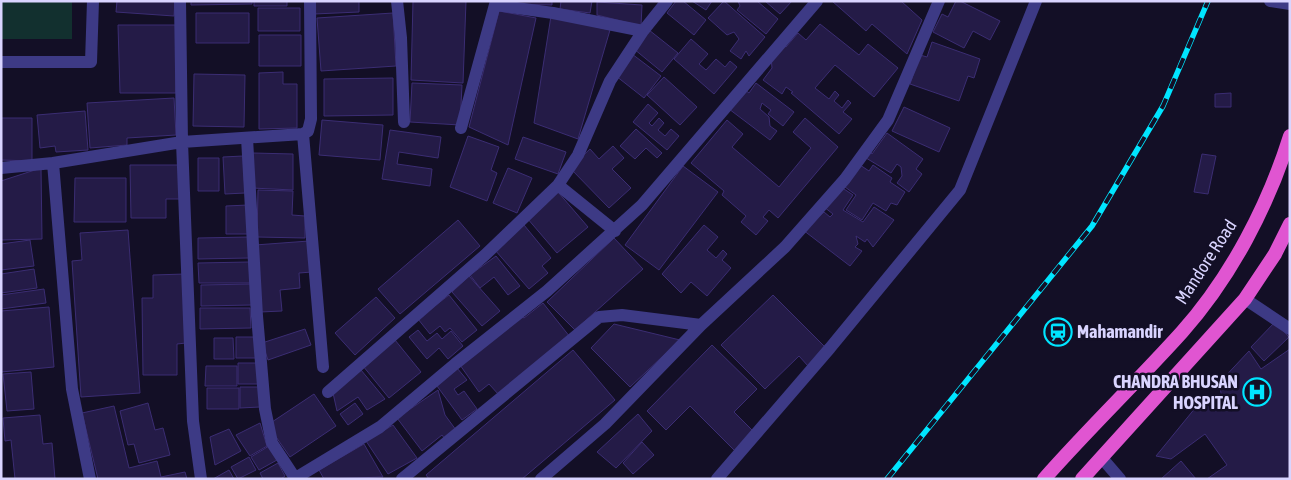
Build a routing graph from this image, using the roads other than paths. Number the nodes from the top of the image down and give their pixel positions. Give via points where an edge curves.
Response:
1 (93, 1) edge
2 (180, 1) edge
3 (310, 1) edge
4 (397, 1) edge
5 (667, 1) edge
6 (817, 1) edge
7 (939, 1) edge
8 (1036, 1) edge
9 (1270, 1) edge
10 (496, 3) edge
11 (1290, 4) edge
12 (643, 31) junction
13 (1, 62) edge
14 (404, 122) dead end
15 (461, 128) dead end
16 (302, 134) junction
17 (1290, 136) edge
18 (247, 138) junction
19 (182, 142) junction
20 (53, 163) junction
21 (1, 168) edge
22 (558, 185) junction
23 (1290, 224) edge
24 (615, 231) junction
25 (1245, 299) junction
26 (701, 325) junction
27 (1290, 329) edge
28 (323, 367) dead end
29 (328, 392) dead end
30 (1102, 457) junction
31 (295, 478) edge
32 (90, 479) edge
33 (201, 479) edge
34 (402, 479) edge
35 (542, 479) edge
36 (717, 479) edge
37 (1044, 479) edge
38 (1082, 479) edge
39 (1120, 479) edge

1 - 13 street via 91,62
2 - 19 street
3 - 16 street via 311,119 308,131
4 - 14 street
5 - 12 street
6 - 24 street via 642,205
7 - 26 street via 888,120 845,179 784,247
8 - 36 street via 960,190
9 - 11 street
10 - 12 street
10 - 15 street
12 - 22 street via 610,81 578,155
16 - 18 street
16 - 28 street
17 - 37 highway, Mandore Road via 1280,167 1249,232 1218,284 1183,331
18 - 19 street
18 - 31 street via 265,409 272,443
19 - 20 street
19 - 33 street via 193,421
20 - 21 street
20 - 32 street via 72,389
22 - 24 street
22 - 29 street via 485,255
23 - 25 highway via 1275,254
24 - 31 street via 380,428
25 - 27 street
25 - 30 highway
26 - 34 street via 622,315 599,317
26 - 35 street via 604,424
30 - 38 highway
30 - 39 street

